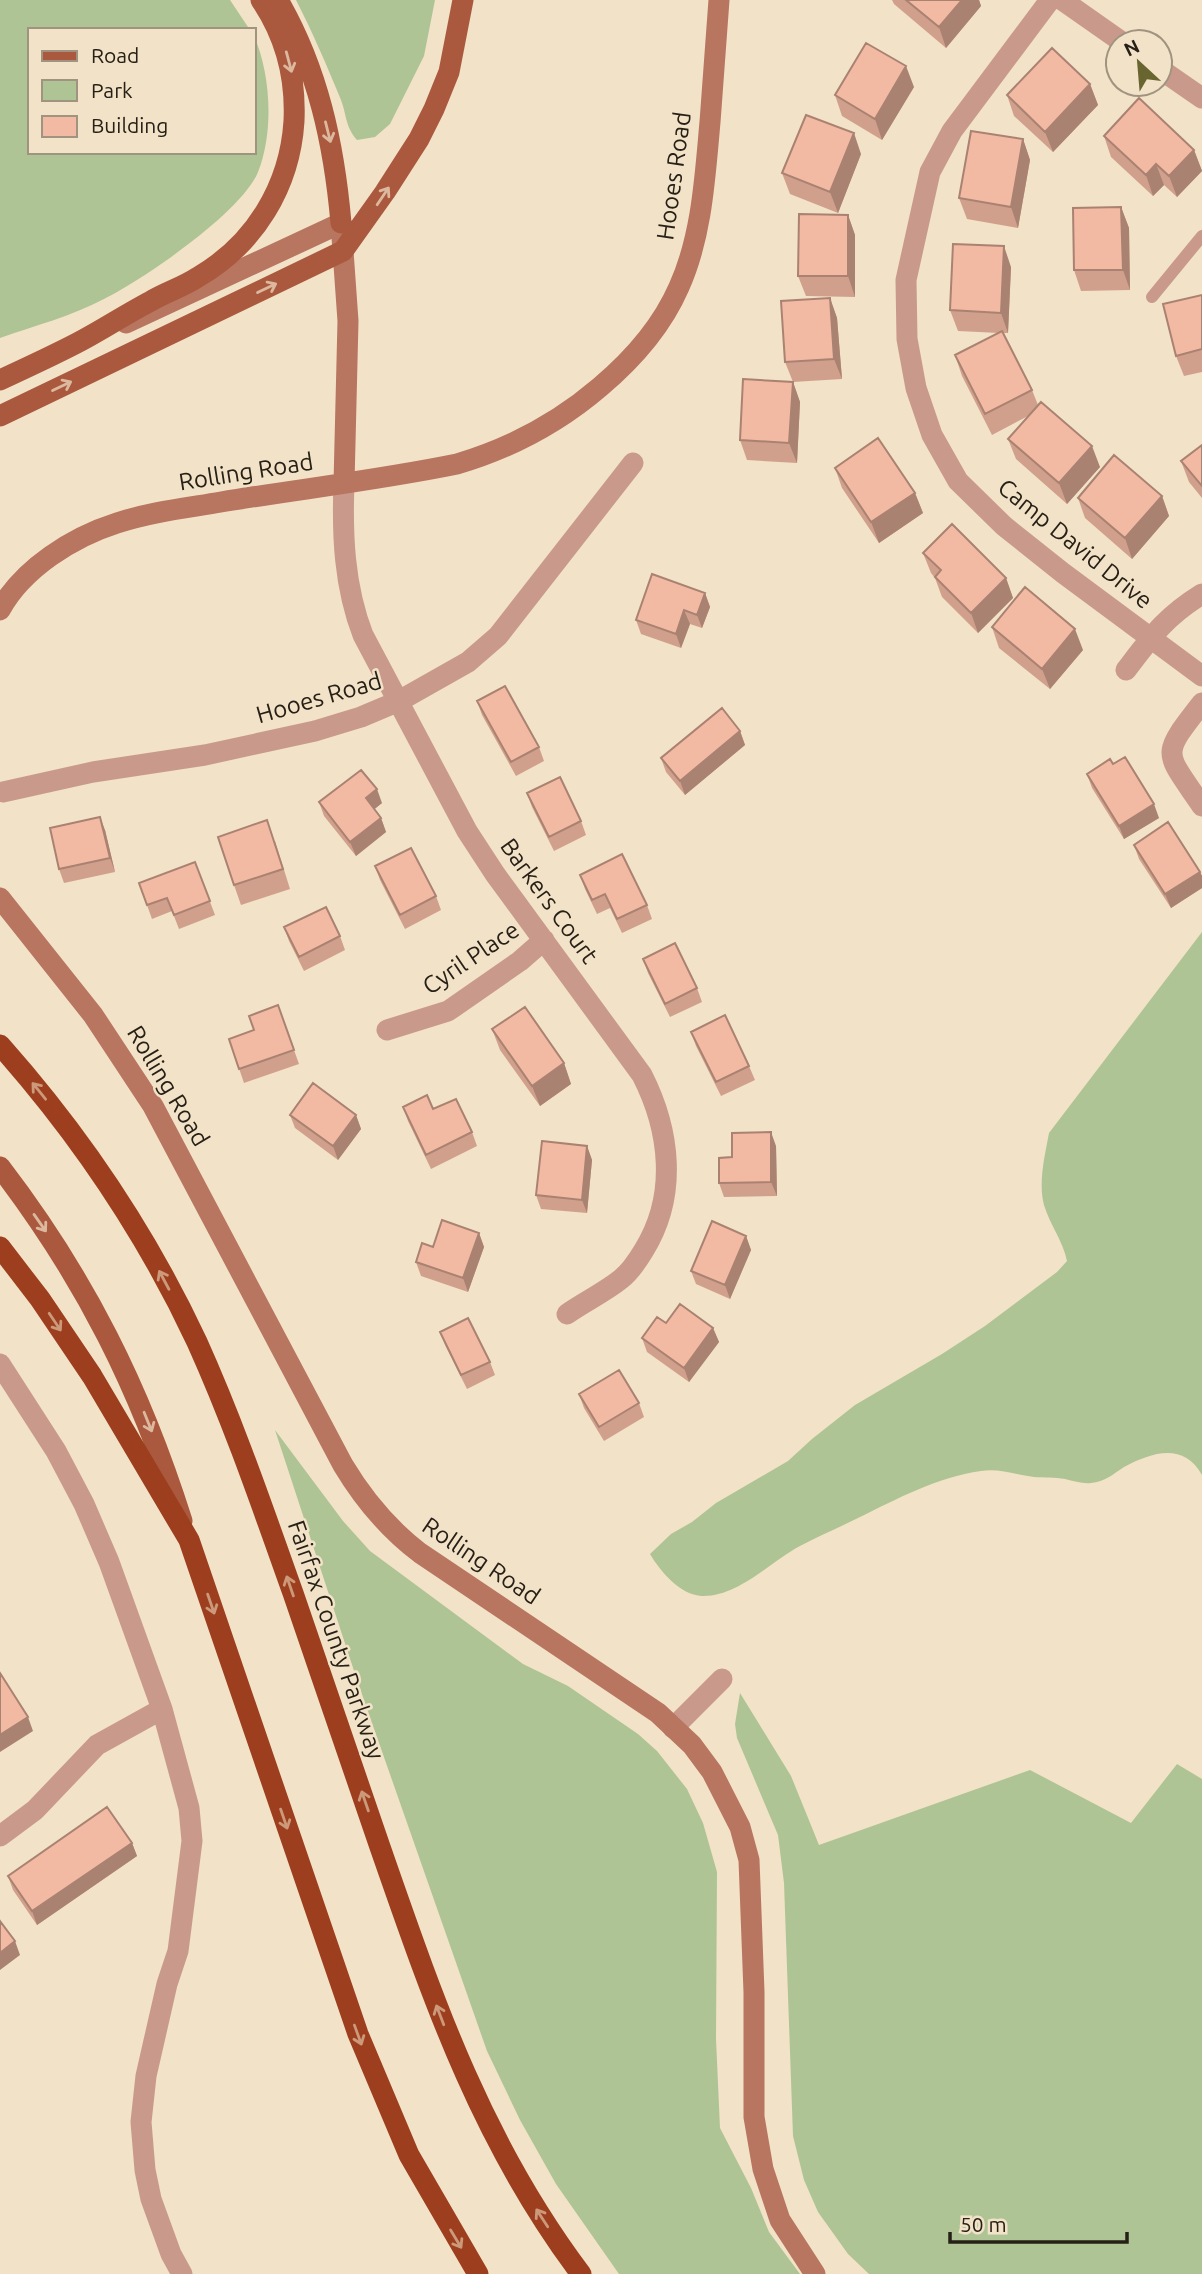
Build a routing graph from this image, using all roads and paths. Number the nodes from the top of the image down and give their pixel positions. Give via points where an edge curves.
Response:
1 (261, 0) edge
2 (278, 0) edge
3 (463, 0) edge
4 (719, 0) edge
5 (1050, 0) edge
6 (1062, 0) edge
7 (1104, 29) edge
8 (1174, 79) edge
9 (1202, 98) edge
10 (341, 223) junction
11 (1202, 236) edge
12 (343, 251) junction
13 (1152, 297) dead end
14 (76, 343) junction
15 (0, 380) edge
16 (0, 416) edge
17 (633, 463) dead end
18 (344, 483) junction
19 (1202, 594) edge
20 (0, 610) edge
21 (1150, 638) junction
22 (1126, 670) dead end
23 (1202, 676) edge
24 (399, 701) junction
25 (1202, 703) edge
26 (4, 792) dead end
27 (1202, 806) edge
28 (0, 898) edge
29 (544, 940) junction
30 (387, 1030) dead end
31 (0, 1045) edge
32 (0, 1167) edge
33 (0, 1247) edge
34 (567, 1314) dead end
35 (0, 1364) edge
36 (189, 1540) junction
37 (722, 1679) dead end
38 (162, 1709) junction
39 (673, 1727) junction
40 (0, 1836) edge
41 (182, 2274) edge
42 (478, 2274) edge
43 (581, 2274) edge
44 (815, 2274) edge

1 -> 14 main road via 284,45 294,91 289,159 270,206 239,246 213,268
2 -> 10 main road via 300,42 318,94 333,152
12 -> 3 main road via 391,184 434,109 449,72
4 - 18 street, Hooes Road via 695,238 678,288 658,323 593,392 530,436 457,464
5 - 21 street, Camp David Drive via 952,131 930,172 905,280 907,339 916,388 932,435 958,481 1004,526
6 - 7 street
8 - 9 street
10 - 12 street, Rolling Road
10 - 14 street via 158,310
11 - 13 lane
16 -> 12 main road
12 - 18 street, Rolling Road via 349,349
14 - 15 main road
17 - 24 street, Hooes Road via 498,636 468,662
18 - 20 street, Rolling Road via 116,523 52,555
18 - 24 street, Barkers Court via 342,532 352,608
19 - 21 street via 1167,619
21 - 22 street
21 - 23 street, Camp David Drive
24 - 26 street, Hooes Road via 315,731
24 - 29 street, Barkers Court via 467,831
25 - 27 street via 1174,739 1170,753
28 - 39 street, Rolling Road via 93,1015 153,1106 369,1506 421,1553
29 - 30 street, Cyril Place via 448,1011
29 - 34 street, Barkers Court via 642,1075 659,1113 667,1158 662,1206 639,1258 622,1278
43 -> 31 highway, Fairfax County Parkway via 505,2158 467,2081 421,1965 273,1536 196,1340 134,1225 59,1116
32 -> 36 main road via 73,1273 122,1362 162,1458
33 -> 36 highway via 93,1376
35 - 38 street via 57,1451 84,1504
36 -> 42 highway via 358,2034 409,2155
37 - 39 street
38 - 40 street via 97,1745 35,1810
38 - 41 street via 189,1808 192,1842 178,1951 146,2076 141,2122 151,2199
39 - 44 street, Rolling Road via 692,1745 726,1796 749,1860 754,2117 763,2169 780,2220

